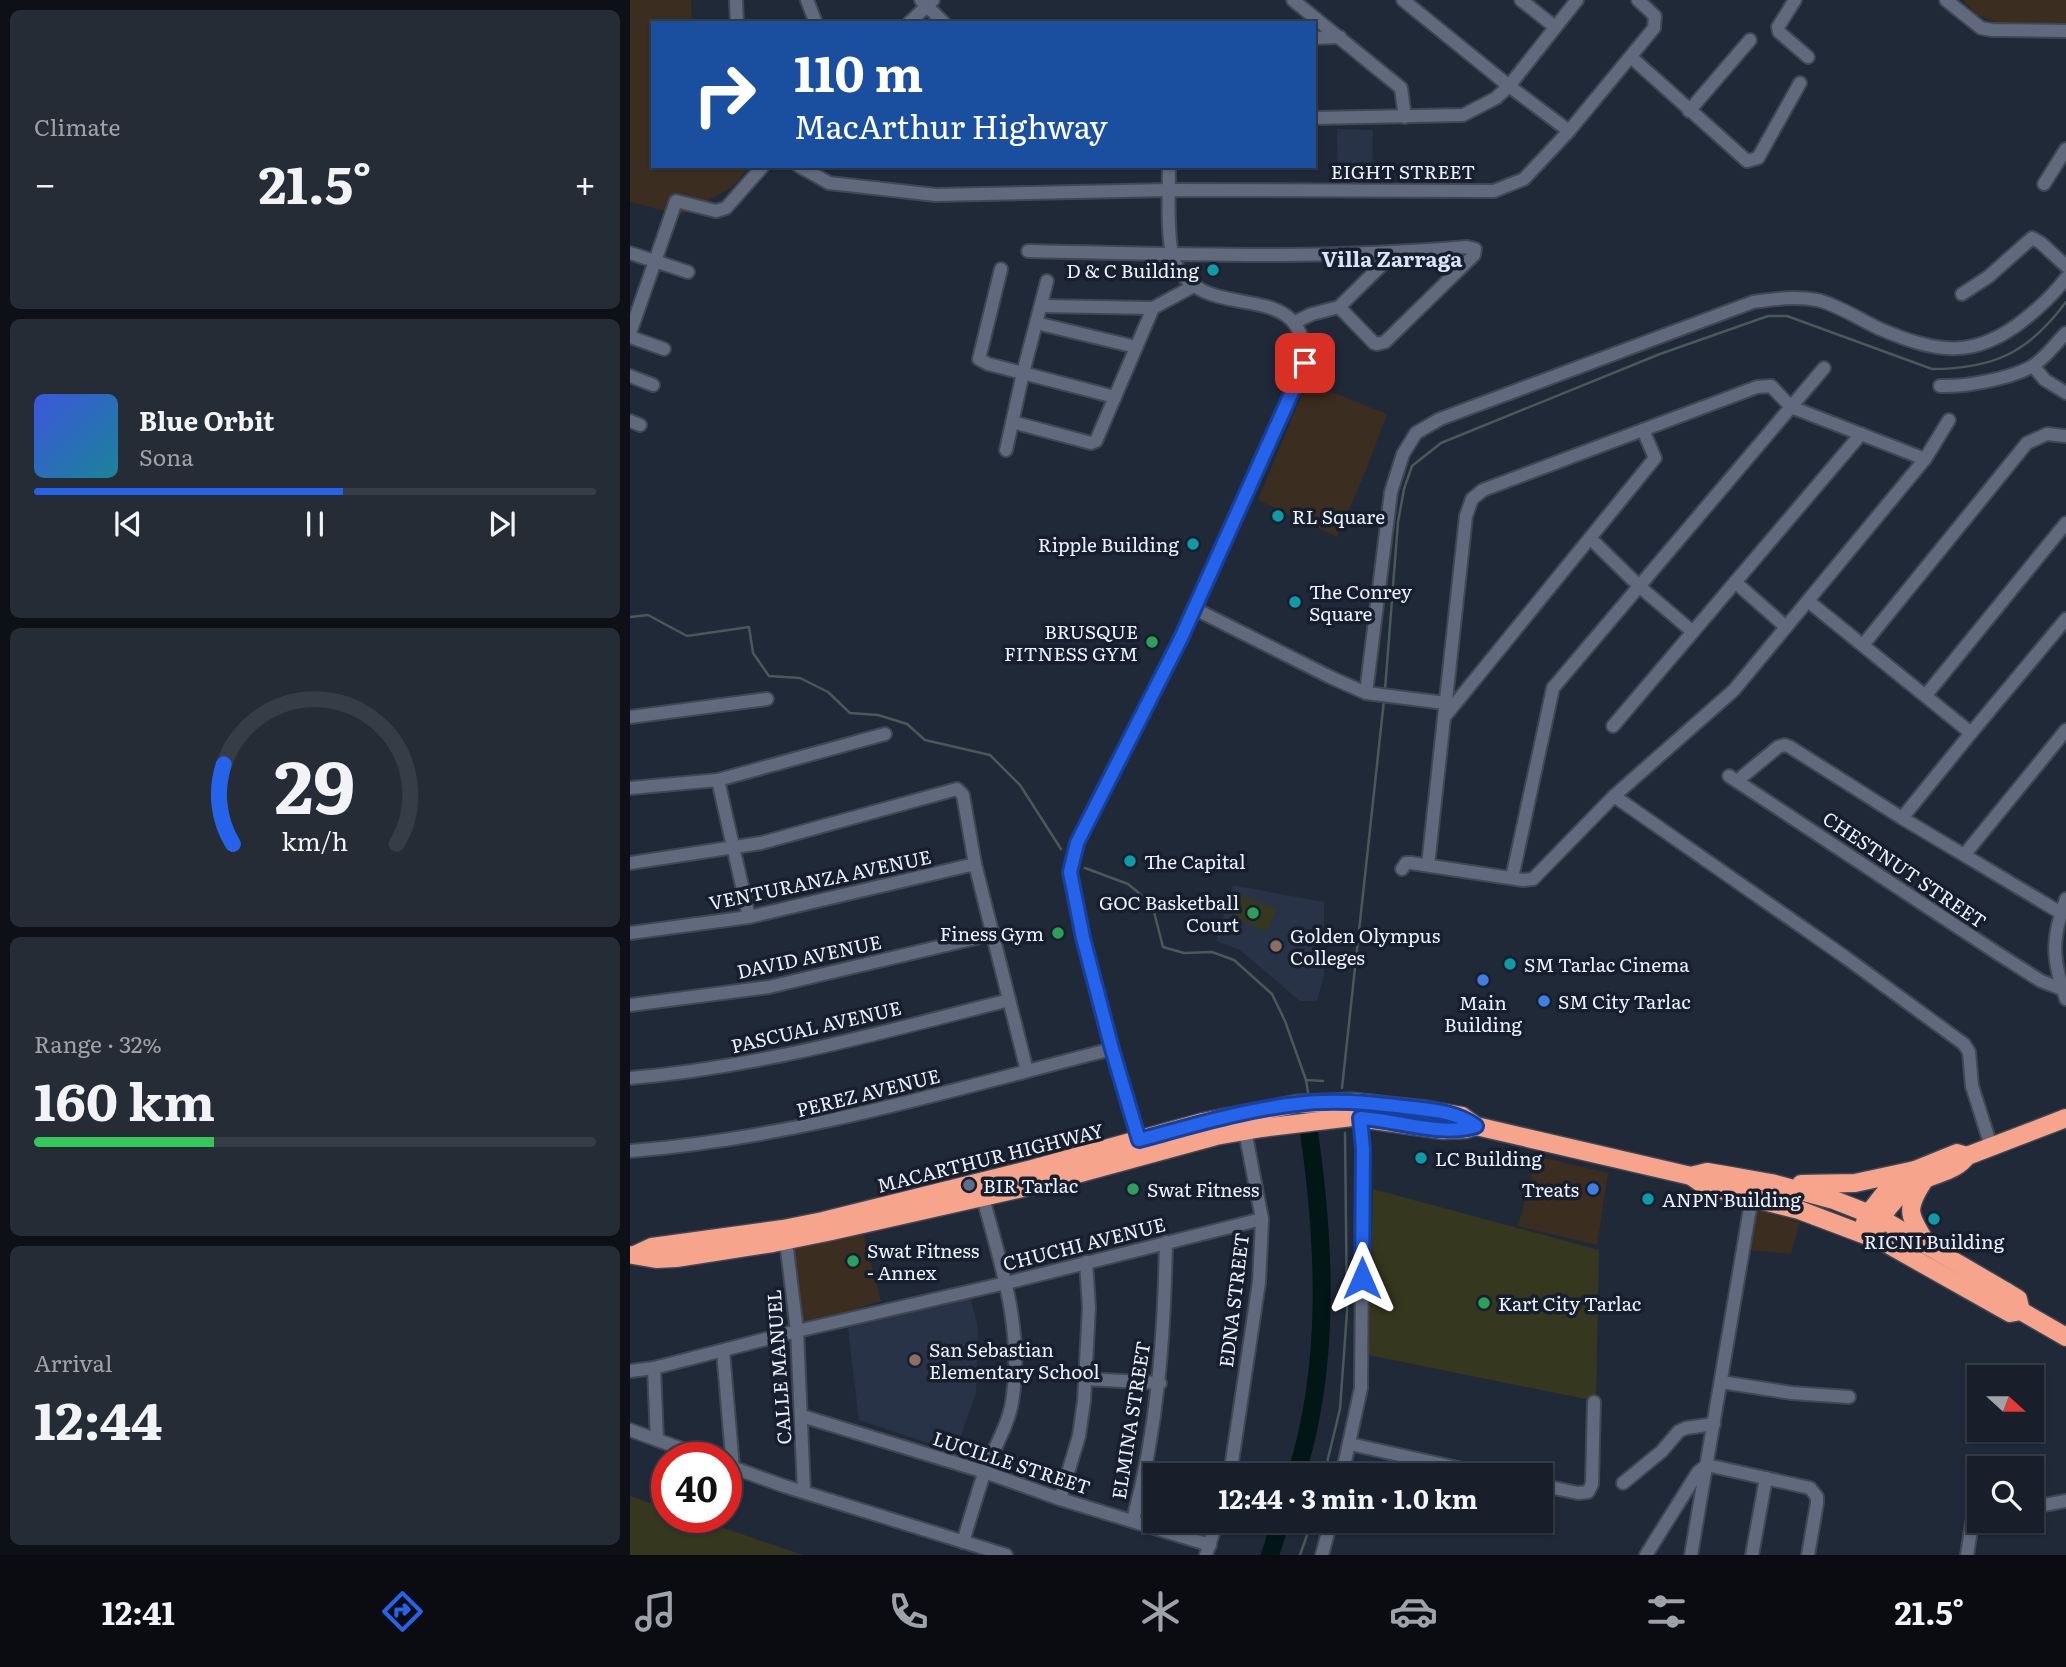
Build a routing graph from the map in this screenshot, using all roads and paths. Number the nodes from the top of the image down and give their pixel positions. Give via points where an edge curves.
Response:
1 (736, 0) edge
2 (807, 0) edge
3 (1293, 0) edge
4 (1403, 0) edge
5 (1521, 0) edge
6 (1577, 0) edge
7 (1638, 0) edge
8 (1795, 0) edge
9 (1946, 0) edge
10 (927, 2) edge
11 (737, 21) edge
12 (815, 21) edge
13 (911, 21) edge
14 (942, 21) edge
15 (1555, 27) junction
16 (2066, 31) edge
17 (1340, 37) junction
18 (1316, 38) edge
19 (1750, 40) dead end
20 (1631, 57) junction
21 (1808, 57) dead end
22 (1800, 83) dead end
23 (1509, 86) junction
24 (1689, 111) junction
25 (1405, 117) junction
26 (1316, 118) edge
27 (1569, 131) junction
28 (2066, 149) edge
29 (761, 168) edge
30 (802, 168) edge
31 (1169, 168) edge
32 (2044, 184) dead end
33 (1169, 190) junction
34 (1028, 251) dead end
35 (630, 253) edge
36 (1394, 253) junction
37 (1172, 255) junction
38 (655, 261) junction
39 (2066, 266) edge
40 (1001, 269) dead end
41 (688, 272) dead end
42 (2066, 278) edge
43 (1048, 281) dead end
44 (1192, 287) junction
45 (1962, 294) dead end
46 (1041, 306) junction
47 (1339, 307) junction
48 (1153, 308) junction
49 (1295, 322) junction
50 (1036, 323) junction
51 (2066, 333) edge
52 (630, 335) edge
53 (1136, 347) junction
54 (664, 349) dead end
55 (2033, 366) junction
56 (1824, 368) dead end
57 (1023, 373) junction
58 (630, 376) edge
59 (653, 385) dead end
60 (1940, 386) dead end
61 (2066, 393) edge
62 (1115, 397) junction
63 (1791, 407) junction
64 (1949, 420) dead end
65 (1012, 422) junction
66 (1643, 430) junction
67 (1861, 433) junction
68 (2066, 436) edge
69 (1006, 450) dead end
70 (1925, 459) junction
71 (2066, 523) edge
72 (1590, 538) junction
73 (1735, 582) junction
74 (1640, 587) junction
75 (1808, 601) junction
76 (1195, 609) junction
77 (2066, 619) edge
78 (1786, 627) junction
79 (1693, 632) junction
80 (1863, 645) junction
81 (1369, 693) junction
82 (1926, 695) junction
83 (767, 699) dead end
84 (1445, 709) junction
85 (630, 717) edge
86 (1613, 726) dead end
87 (2066, 730) edge
88 (1972, 733) junction
89 (885, 734) dead end
90 (718, 780) junction
91 (630, 789) edge
92 (1614, 796) junction
93 (1902, 818) junction
94 (733, 847) junction
95 (1965, 854) junction
96 (630, 863) edge
97 (975, 864) junction
98 (1428, 865) junction
99 (1402, 869) dead end
100 (1512, 878) junction
101 (2066, 899) edge
102 (2061, 913) junction
103 (749, 917) junction
104 (630, 933) edge
105 (993, 933) junction
106 (2064, 994) edge
107 (1009, 1000) junction
108 (630, 1005) edge
109 (1112, 1049) junction
110 (1027, 1070) junction
111 (630, 1079) edge
112 (1360, 1118) junction
113 (2066, 1118) edge
114 (1476, 1126) junction
115 (1245, 1131) junction
116 (1991, 1146) junction
117 (1141, 1148) junction
118 (630, 1152) edge
119 (1920, 1175) junction
120 (1691, 1176) junction
121 (1771, 1183) junction
122 (1752, 1197) junction
123 (983, 1198) junction
124 (1875, 1216) junction
125 (1262, 1219) junction
126 (1867, 1235) junction
127 (786, 1241) junction
128 (1166, 1242) junction
129 (1927, 1244) junction
130 (633, 1254) edge
131 (1086, 1262) junction
132 (1006, 1283) junction
133 (2021, 1311) junction
134 (797, 1331) junction
135 (2066, 1337) edge
136 (723, 1351) junction
137 (654, 1367) junction
138 (630, 1371) edge
139 (1085, 1379) junction
140 (1721, 1382) junction
141 (1160, 1383) junction
142 (1849, 1397) dead end
143 (1594, 1402) dead end
144 (802, 1416) junction
145 (1714, 1424) junction
146 (630, 1430) edge
147 (657, 1440) junction
148 (662, 1442) edge
149 (729, 1442) edge
150 (1350, 1444) junction
151 (1232, 1463) edge
152 (1345, 1463) edge
153 (1435, 1463) edge
154 (1707, 1465) junction
155 (742, 1470) edge
156 (985, 1472) junction
157 (1766, 1478) junction
158 (1623, 1483) dead end
159 (1553, 1488) edge
160 (804, 1492) junction
161 (1060, 1499) junction
162 (2066, 1501) edge
163 (2044, 1505) edge
164 (1133, 1520) junction
165 (1213, 1533) edge
166 (1328, 1533) edge
167 (1970, 1533) edge
168 (963, 1542) junction
169 (1208, 1550) edge
170 (984, 1552) edge
171 (1006, 1555) edge
172 (1322, 1555) edge
173 (1646, 1555) edge
174 (1691, 1555) edge
175 (1752, 1555) edge
176 (1808, 1555) edge
177 (1966, 1555) edge

1 - 11 street
2 - 12 street
3 - 17 street
4 - 23 street
5 - 15 street
6 - 15 street
7 - 20 street, EIGHT STREET via 1656,22
8 - 21 street via 1778,27 1779,33
9 - 16 street via 1992,30
10 - 13 street
10 - 14 street
15 - 23 street
17 - 18 street
17 - 25 street via 1401,88
19 - 24 street
20 - 24 street
20 - 27 street, EIGHT STREET
22 - 24 street via 1753,160 1742,158
23 - 25 street via 1463,115
23 - 27 street
25 - 26 street
27 - 33 street, EIGHT STREET via 1524,179 1494,191
28 - 32 street
29 - 38 street via 726,208 716,211 676,201
30 - 33 street, EIGHT STREET via 837,184 936,195
31 - 33 street
33 - 37 street
34 - 37 street
35 - 38 street
36 - 37 street
36 - 47 street
36 - 47 street via 1475,249 1475,255 1385,342 1374,343
37 - 44 street
38 - 41 street
38 - 52 street
39 - 45 street via 2032,238
40 - 57 street via 979,359
42 - 81 street via 2016,326 1995,340 1966,349 1914,342 1820,300 1790,297 1753,302 1440,419 1416,433 1403,454 1391,492
43 - 46 street
44 - 48 street
44 - 49 street via 1221,298 1269,306
46 - 48 street
46 - 50 street
47 - 49 street
48 - 53 street
49 - 76 street via 1305,344 1305,363
50 - 53 street
50 - 57 street
51 - 55 street
52 - 54 street
53 - 62 street
55 - 60 street via 1990,379
55 - 61 street
56 - 63 street
57 - 62 street
57 - 65 street
58 - 59 street
62 - 65 street via 1099,437 1091,443
63 - 66 street via 1770,386 1757,387
63 - 67 street
63 - 74 street
64 - 70 street
65 - 69 street
66 - 72 street via 1655,458
66 - 84 street via 1483,490 1472,499 1466,516
67 - 70 street
67 - 73 street
68 - 80 street via 2047,434 2027,443
70 - 75 street
71 - 82 street
72 - 74 street
72 - 84 street
73 - 78 street
73 - 79 street
74 - 79 street
74 - 100 street via 1553,688
75 - 78 street
75 - 80 street
76 - 81 street
76 - 109 street via 1077,843 1070,872
77 - 88 street
78 - 92 street via 1734,690
79 - 86 street
80 - 82 street
81 - 84 street
82 - 88 street
83 - 85 street
84 - 98 street
87 - 95 street
88 - 93 street
89 - 90 street
90 - 91 street
90 - 94 street
92 - 100 street via 1537,876
92 - 116 street via 1964,1044
93 - 95 street
93 - 106 street, CHESTNUT STREET via 1785,745 1733,778
94 - 96 street
94 - 97 street via 957,789 963,795
94 - 103 street
95 - 102 street
97 - 103 street, VENTURANZA AVENUE
97 - 105 street
98 - 99 street via 1408,863
98 - 100 street
101 - 102 street
102 - 106 street via 2055,967
103 - 104 street, VENTURANZA AVENUE
105 - 107 street
105 - 108 street, DAVID AVENUE via 769,987
107 - 110 street
107 - 111 street, PASCUAL AVENUE via 787,1056
109 - 110 street, PEREZ AVENUE
109 - 117 street
110 - 118 street, PEREZ AVENUE via 794,1130
112 - 114 highway, MACARTHUR HIGHWAY via 1444,1130
112 - 115 highway, MACARTHUR HIGHWAY
112 - 150 street via 1361,1388
113 - 116 highway
114 - 117 highway, MACARTHUR HIGHWAY via 1454,1114 1373,1104 1297,1104 1229,1116
114 - 120 highway, MACARTHUR HIGHWAY
115 - 117 highway, MACARTHUR HIGHWAY
115 - 125 street, EDNA STREET
116 - 119 highway via 1967,1156 1957,1153
117 - 123 highway, MACARTHUR HIGHWAY
117 - 130 highway, MACARTHUR HIGHWAY via 823,1221 652,1247
119 - 121 highway via 1855,1183
119 - 124 highway via 1891,1185
119 - 129 highway via 1910,1207 1911,1220
120 - 121 highway, MACARTHUR HIGHWAY via 1707,1172
120 - 122 highway, MACARTHUR HIGHWAY via 1705,1186
121 - 124 highway, MACARTHUR HIGHWAY
122 - 126 highway, MACARTHUR HIGHWAY
122 - 140 street
123 - 127 highway, MACARTHUR HIGHWAY
123 - 132 street
124 - 126 highway
124 - 129 highway, MACARTHUR HIGHWAY
125 - 128 street, CHUCHI AVENUE
125 - 151 street, EDNA STREET via 1259,1282
126 - 133 highway, MACARTHUR HIGHWAY via 2010,1313
127 - 130 highway, MACARTHUR HIGHWAY via 676,1258
127 - 134 street, CALLE MANUEL
128 - 131 street, CHUCHI AVENUE
128 - 141 street, ELMINA STREET
129 - 133 highway, MACARTHUR HIGHWAY via 2018,1299
131 - 132 street, CHUCHI AVENUE
131 - 139 street
132 - 134 street, CHUCHI AVENUE
132 - 156 street via 1014,1331 1012,1404
133 - 135 highway, MACARTHUR HIGHWAY
134 - 136 street, CHUCHI AVENUE
134 - 144 street, CALLE MANUEL
136 - 137 street, CHUCHI AVENUE
136 - 149 street
137 - 138 street, CHUCHI AVENUE
137 - 147 street
139 - 141 street
139 - 161 street via 1079,1436
140 - 142 street
140 - 145 street
141 - 164 street, ELMINA STREET
143 - 159 street via 1592,1484 1588,1492 1578,1493
144 - 156 street, LUCILLE STREET
144 - 160 street, CALLE MANUEL
145 - 154 street
145 - 158 street via 1679,1431
146 - 147 street
147 - 148 street
150 - 152 street
150 - 153 street
154 - 157 street
154 - 173 street via 1698,1472
154 - 174 street
155 - 160 street
156 - 161 street, LUCILLE STREET
156 - 168 street
157 - 175 street
157 - 176 street via 1805,1486 1816,1497
160 - 168 street
161 - 164 street, LUCILLE STREET
162 - 163 street
164 - 169 street, LUCILLE STREET
165 - 169 street
166 - 172 street
167 - 177 street
168 - 170 street
170 - 171 street

